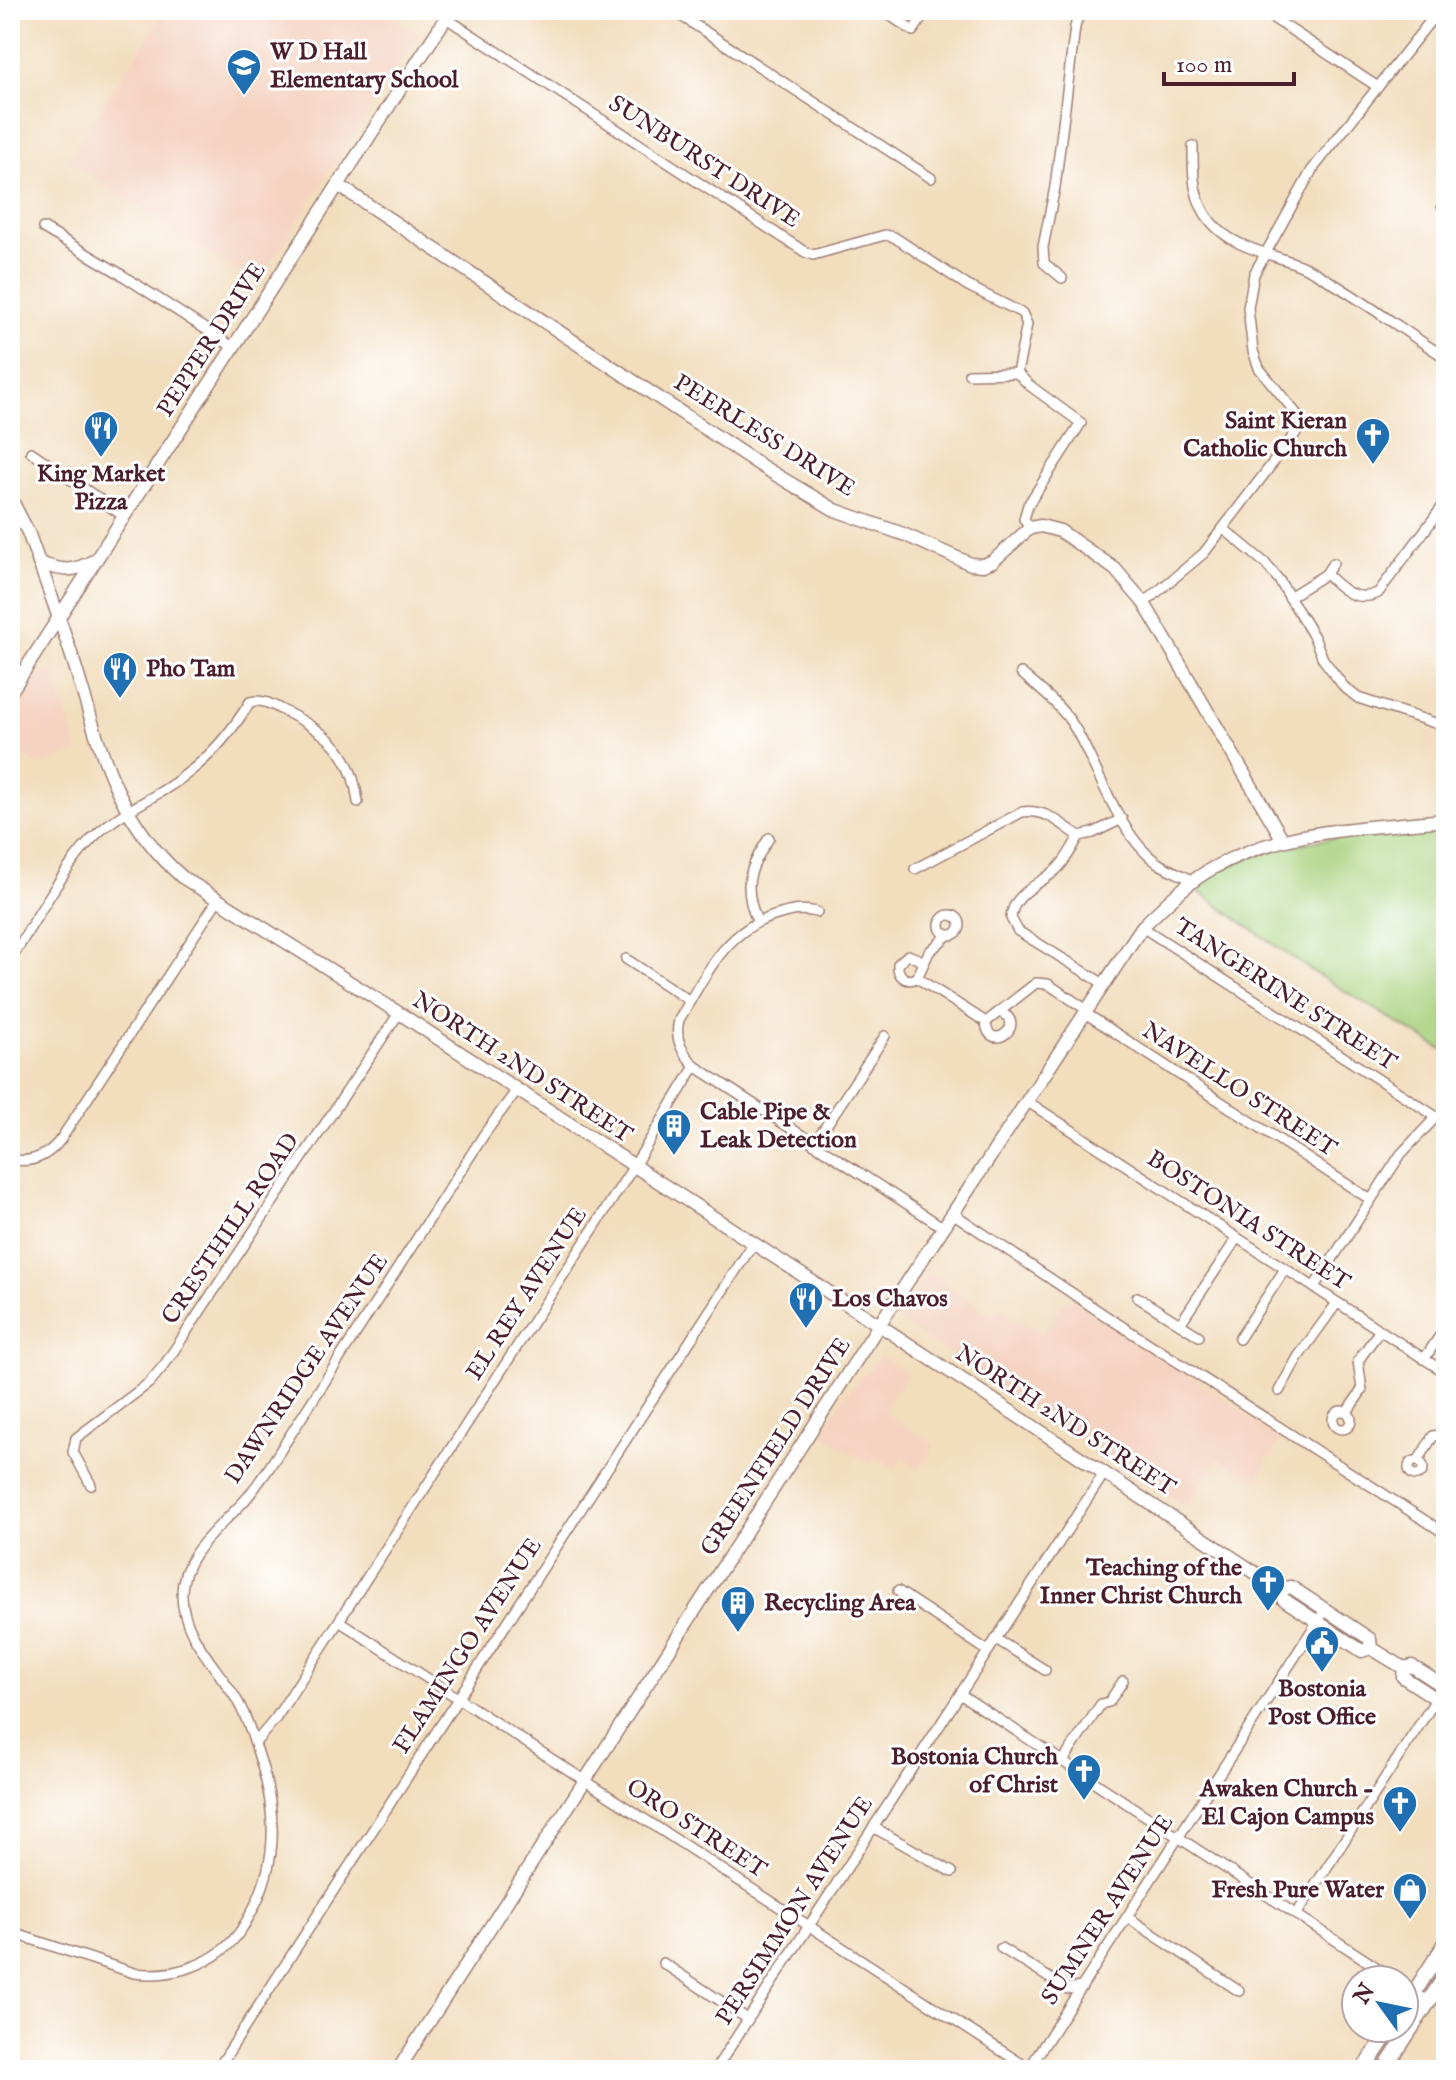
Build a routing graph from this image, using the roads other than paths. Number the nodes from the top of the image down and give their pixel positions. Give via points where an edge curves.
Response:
1 (672, 10) edge
2 (882, 10) edge
3 (927, 10) edge
4 (1080, 10) edge
5 (1261, 10) edge
6 (1439, 10) edge
7 (448, 14) edge
8 (1378, 87) junction
9 (1193, 146) dead end
10 (931, 178) dead end
11 (338, 185) junction
12 (43, 228) dead end
13 (1264, 253) junction
14 (1062, 278) dead end
15 (233, 347) junction
16 (1446, 358) edge
17 (1017, 373) junction
18 (969, 374) dead end
19 (31, 452) dead end
20 (10, 497) edge
21 (1446, 502) edge
22 (125, 517) junction
23 (1030, 528) junction
24 (1224, 529) junction
25 (98, 559) junction
26 (39, 563) junction
27 (1333, 563) dead end
28 (1326, 574) junction
29 (1289, 597) junction
30 (1144, 603) junction
31 (59, 620) junction
32 (1021, 673) dead end
33 (10, 693) edge
34 (1446, 729) edge
35 (358, 802) dead end
36 (127, 811) junction
37 (1122, 819) junction
38 (1446, 820) edge
39 (1079, 836) junction
40 (769, 838) dead end
41 (1283, 840) junction
42 (915, 869) dead end
43 (1194, 881) junction
44 (217, 901) junction
45 (817, 912) dead end
46 (757, 921) junction
47 (1142, 927) junction
48 (948, 935) dead end
49 (626, 959) dead end
50 (10, 961) edge
51 (923, 961) junction
52 (917, 978) junction
53 (1104, 984) junction
54 (690, 1001) junction
55 (999, 1012) junction
56 (1086, 1012) junction
57 (399, 1013) junction
58 (986, 1022) junction
59 (885, 1036) dead end
60 (695, 1066) junction
61 (517, 1090) junction
62 (1028, 1102) junction
63 (1436, 1117) junction
64 (1446, 1123) edge
65 (814, 1144) junction
66 (10, 1159) edge
67 (634, 1166) junction
68 (1371, 1200) junction
69 (954, 1214) junction
70 (944, 1228) junction
71 (1237, 1238) junction
72 (753, 1244) junction
73 (1285, 1269) junction
74 (1314, 1287) junction
75 (1137, 1297) dead end
76 (1337, 1303) junction
77 (1180, 1324) junction
78 (879, 1325) junction
79 (1446, 1327) edge
80 (1380, 1330) junction
81 (1199, 1336) dead end
82 (1239, 1339) dead end
83 (1424, 1359) junction
84 (1446, 1373) edge
85 (1279, 1391) dead end
86 (1347, 1412) dead end
87 (1446, 1434) edge
88 (1418, 1461) dead end
89 (1105, 1472) junction
90 (91, 1485) dead end
91 (1446, 1534) edge
92 (1280, 1589) junction
93 (898, 1591) dead end
94 (1325, 1610) junction
95 (339, 1621) junction
96 (1317, 1622) junction
97 (1362, 1634) junction
98 (996, 1639) junction
99 (1371, 1648) junction
100 (988, 1651) junction
101 (1045, 1670) dead end
102 (1123, 1681) dead end
103 (960, 1694) junction
104 (1444, 1695) edge
105 (458, 1698) junction
106 (255, 1743) junction
107 (1063, 1761) junction
108 (585, 1781) junction
109 (873, 1827) junction
110 (1179, 1838) junction
111 (952, 1872) dead end
112 (1296, 1915) junction
113 (1127, 1917) junction
114 (809, 1926) junction
115 (10, 1932) edge
116 (1446, 1943) edge
117 (1001, 1948) dead end
118 (663, 1963) dead end
119 (1371, 1964) edge
120 (1420, 1975) edge
121 (1446, 1975) edge
122 (1082, 1987) junction
123 (1239, 1991) dead end
124 (1420, 1996) edge
125 (1429, 2002) junction
126 (748, 2019) junction
127 (1380, 2044) edge
128 (10, 2059) edge
129 (28, 2070) edge
130 (217, 2070) edge
131 (398, 2070) edge
132 (715, 2070) edge
133 (1029, 2070) edge
134 (1363, 2070) edge
135 (1384, 2070) edge

1 - 10 street
2 - 3 street via 913,31
4 - 14 street via 1043,247 1044,263
5 - 8 street
6 - 8 street
7 - 11 main road, PEPPER DRIVE
7 - 17 street, SUNBURST DRIVE via 805,252 813,255 894,237 968,286 1022,313 1027,324
8 - 13 street via 1312,170
9 - 13 street via 1193,183 1206,216 1225,236
11 - 15 main road, PEPPER DRIVE
11 - 23 main road, PEERLESS DRIVE via 835,510 977,565 998,558
12 - 15 street
13 - 16 street via 1314,271
13 - 24 street via 1249,296 1250,342 1259,368 1300,418 1298,430
15 - 22 main road, PEPPER DRIVE
17 - 18 street
17 - 23 street via 1081,423 1028,505 1024,519
19 - 22 street
20 - 26 main road, NORTH 2ND STREET
21 - 28 street via 1378,593 1345,593
22 - 25 main road, PEPPER DRIVE
23 - 30 main road via 1060,531 1115,569
24 - 29 street via 1265,563
24 - 30 street via 1204,553
25 - 26 main road via 68,572
25 - 31 main road, PEPPER DRIVE
26 - 31 main road, NORTH 2ND STREET
27 - 28 street
28 - 29 street
29 - 34 street via 1327,667 1344,687 1358,698
30 - 41 main road
31 - 33 main road, PEPPER DRIVE
31 - 36 main road, NORTH 2ND STREET via 110,777
32 - 37 street via 1075,728
35 - 36 street via 347,759 328,737 260,700 250,702 213,752
36 - 44 main road, NORTH 2ND STREET via 171,868
36 - 50 street via 89,841
37 - 39 street
37 - 43 street via 1149,855
38 - 41 main road, GREENFIELD DRIVE
39 - 42 street via 1047,813 1022,812
39 - 53 street via 1059,868 1014,906 1011,918 1018,931
40 - 46 street via 752,865 748,886
41 - 43 main road, GREENFIELD DRIVE via 1259,846
43 - 47 main road, GREENFIELD DRIVE
44 - 57 main road, NORTH 2ND STREET
44 - 66 street via 61,1139 49,1152 29,1160
45 - 46 street via 801,908
46 - 54 street via 728,943
47 - 53 main road, GREENFIELD DRIVE
47 - 63 street, TANGERINE STREET
48 - 51 street
49 - 54 street
51 - 52 street
51 - 52 street via 908,955 898,964 902,978
52 - 58 street
53 - 56 main road, GREENFIELD DRIVE
54 - 60 street via 677,1028 682,1052
55 - 56 street, NAVELLO STREET via 1036,983
55 - 58 street
55 - 58 street via 1011,1023 1004,1035 991,1035
56 - 62 main road, GREENFIELD DRIVE
56 - 68 street, NAVELLO STREET
57 - 61 main road, NORTH 2ND STREET
57 - 90 street, CRESTHILL ROAD via 165,1364 121,1406 81,1431 73,1452
59 - 65 street
60 - 65 street
60 - 67 street, EL REY AVENUE
61 - 67 main road, NORTH 2ND STREET
61 - 106 street, DAWNRIDGE AVENUE via 267,1471 189,1565 182,1588 188,1627 240,1706
62 - 69 main road, GREENFIELD DRIVE
62 - 71 street, BOSTONIA STREET
63 - 64 street, TANGERINE STREET
63 - 68 street via 1401,1154
65 - 70 street
67 - 72 main road, NORTH 2ND STREET
67 - 95 street, EL REY AVENUE
68 - 74 street
69 - 70 main road, GREENFIELD DRIVE
69 - 91 street
70 - 78 main road, GREENFIELD DRIVE
71 - 73 street, BOSTONIA STREET
71 - 77 street
72 - 78 main road, NORTH 2ND STREET
72 - 105 street, FLAMINGO AVENUE
73 - 74 street, BOSTONIA STREET
73 - 82 street
74 - 76 street, BOSTONIA STREET
75 - 77 street
76 - 80 street, BOSTONIA STREET
76 - 85 street
77 - 81 street
78 - 89 main road, NORTH 2ND STREET
78 - 108 main road, GREENFIELD DRIVE
79 - 83 street
80 - 83 street, BOSTONIA STREET
80 - 86 street via 1358,1361 1362,1390
83 - 84 street, BOSTONIA STREET
87 - 88 street via 1433,1436
89 - 92 main road, NORTH 2ND STREET
89 - 98 street
92 - 94 main road, NORTH 2ND STREET via 1291,1587
92 - 96 main road, NORTH 2ND STREET via 1283,1599
93 - 100 street
94 - 96 street, SUMNER AVENUE
94 - 97 main road, NORTH 2ND STREET
95 - 105 street, ORO STREET
95 - 106 street, EL REY AVENUE
96 - 97 main road
96 - 99 main road, NORTH 2ND STREET via 1362,1651
96 - 110 street, SUMNER AVENUE
97 - 99 main road, NORTH 2ND STREET via 1370,1639
98 - 100 street
98 - 101 street
99 - 104 main road, NORTH 2ND STREET via 1404,1668 1412,1666
100 - 103 street, PERSIMMON AVENUE
102 - 107 street
103 - 107 street
103 - 109 street, PERSIMMON AVENUE
104 - 112 street
105 - 108 street, ORO STREET
105 - 130 street, FLAMINGO AVENUE
106 - 115 street, DAWNRIDGE AVENUE via 272,1800 274,1832 254,1910 220,1952 186,1969 154,1976
107 - 110 street
108 - 114 street, ORO STREET
108 - 131 main road, GREENFIELD DRIVE
109 - 111 street
109 - 114 street, PERSIMMON AVENUE
110 - 112 street
110 - 113 street, SUMNER AVENUE
112 - 119 street
113 - 122 street, SUMNER AVENUE
113 - 123 street
114 - 126 street, PERSIMMON AVENUE
114 - 133 street, ORO STREET
116 - 120 main road
117 - 122 street via 1067,1989
118 - 126 street
121 - 125 main road
122 - 133 street, SUMNER AVENUE
124 - 125 street
125 - 135 main road
126 - 132 street, PERSIMMON AVENUE
127 - 134 main road
128 - 129 main road

